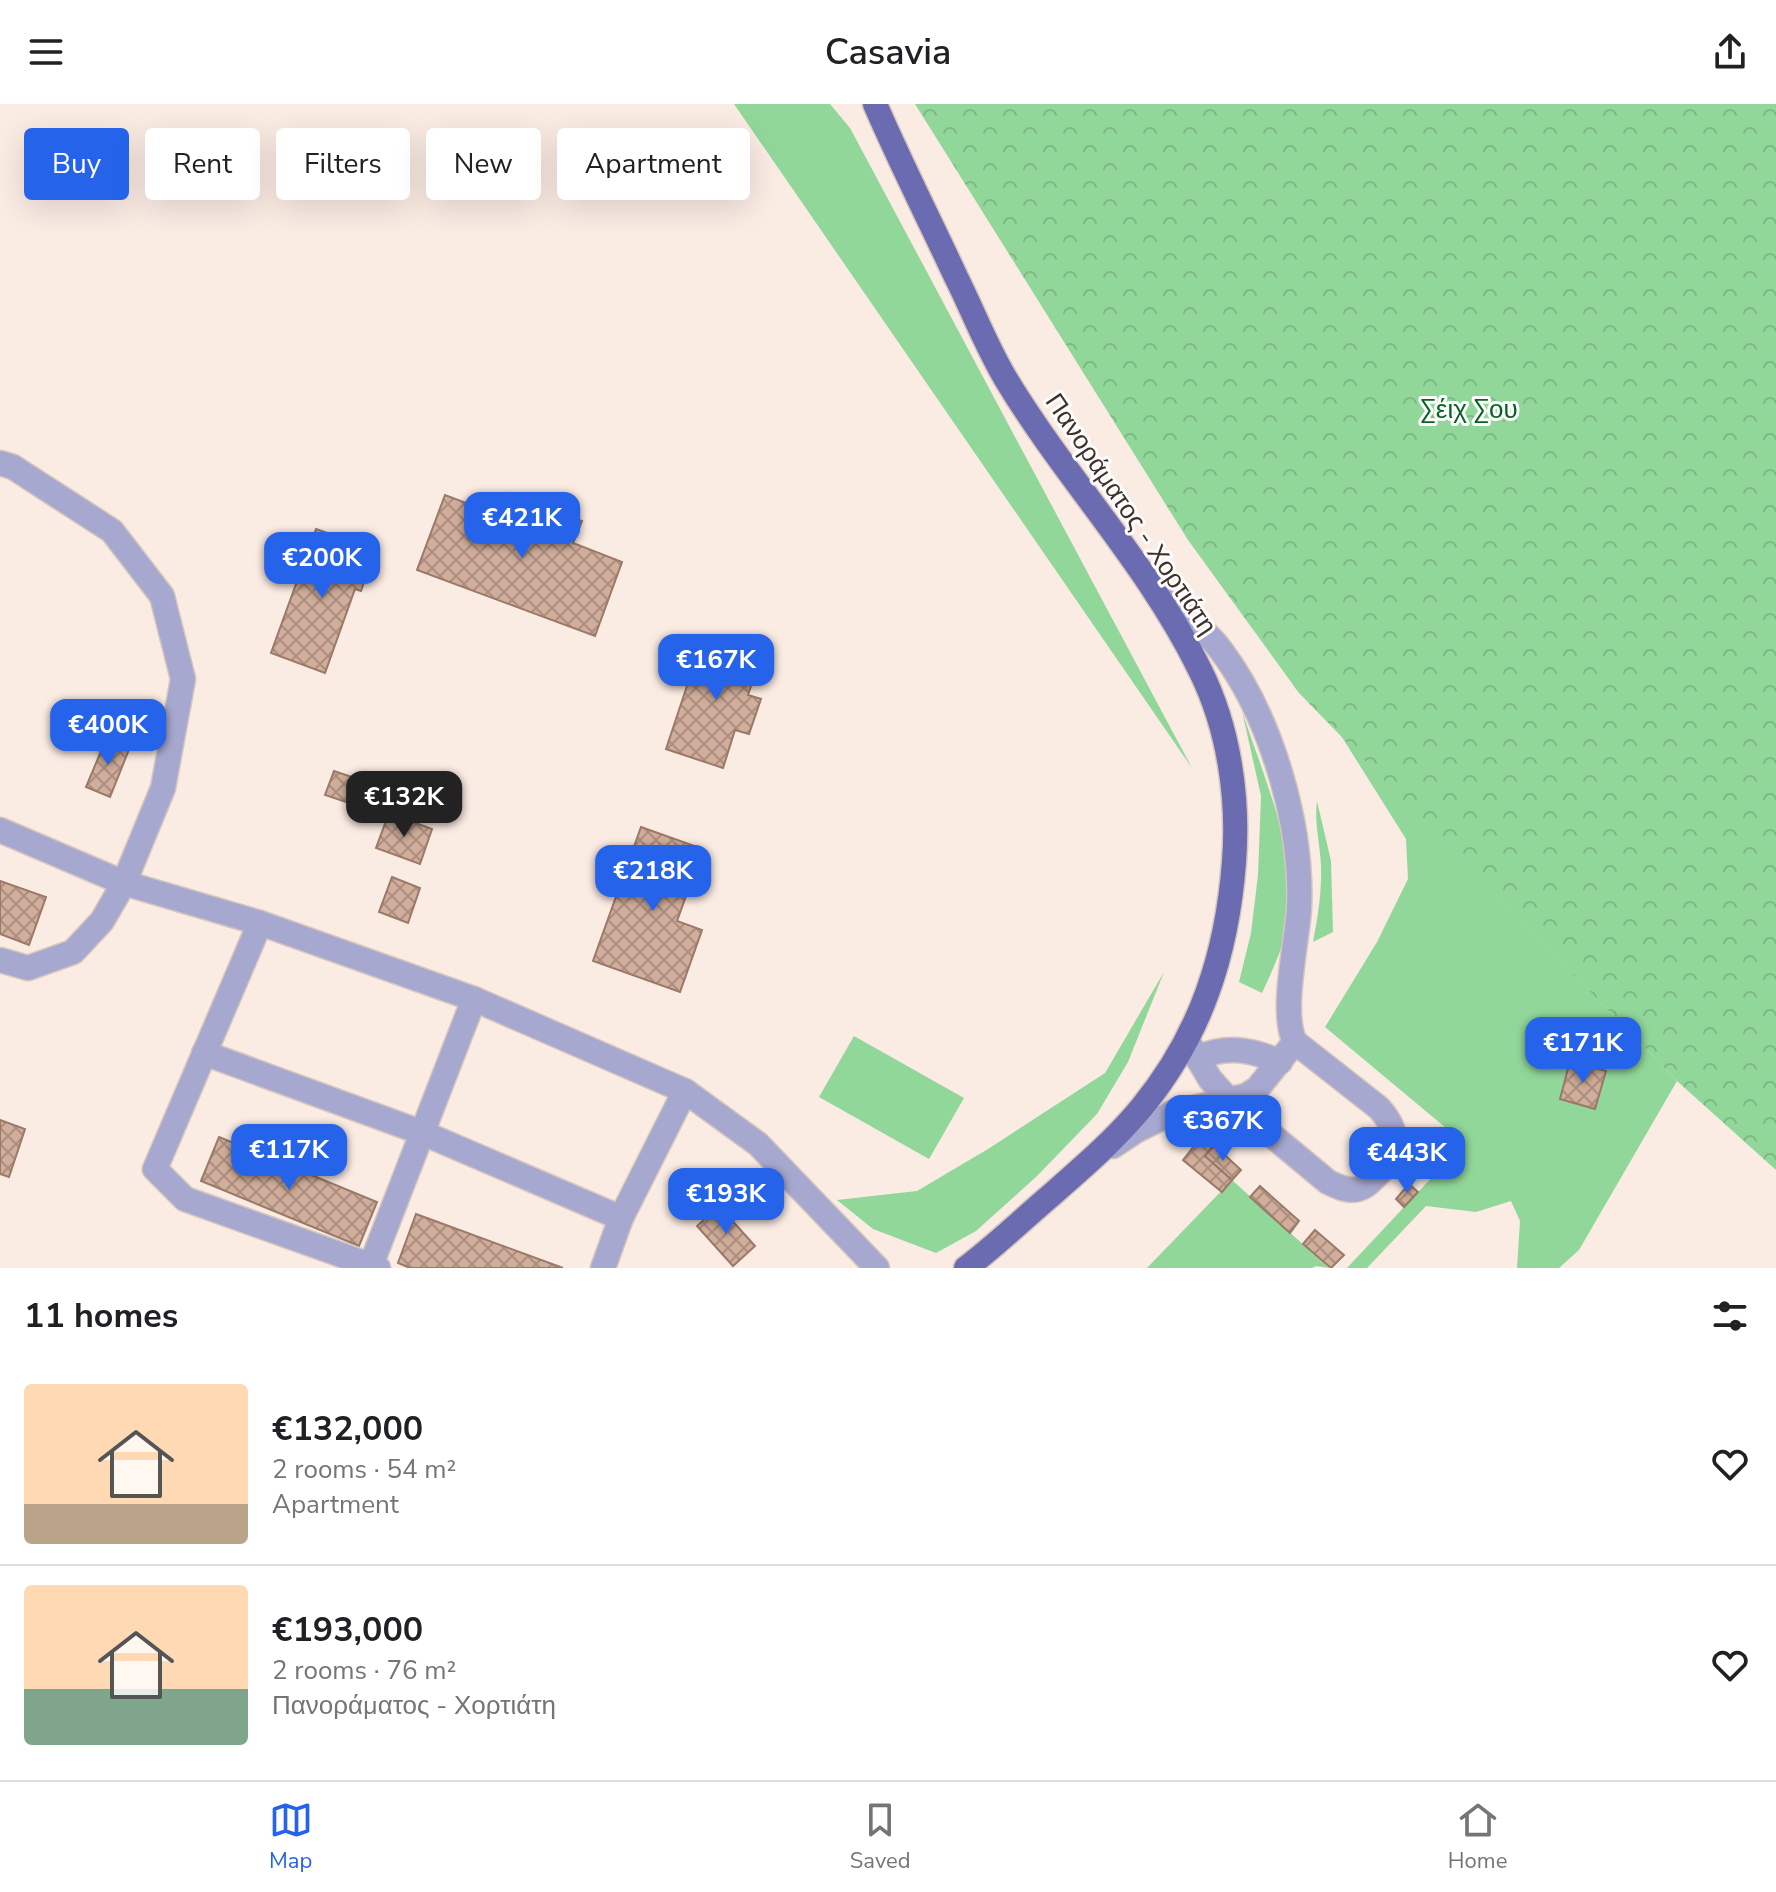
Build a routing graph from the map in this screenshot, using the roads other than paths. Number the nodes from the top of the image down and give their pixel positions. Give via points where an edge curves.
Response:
1 (875, 104) edge
2 (0, 463) edge
3 (1156, 592) junction
4 (0, 830) edge
5 (124, 883) junction
6 (260, 923) junction
7 (0, 960) edge
8 (474, 999) junction
9 (1295, 1042) junction
10 (1192, 1049) junction
11 (204, 1053) junction
12 (1280, 1062) junction
13 (685, 1091) junction
14 (1228, 1099) junction
15 (423, 1133) junction
16 (1085, 1165) junction
17 (621, 1218) junction
18 (375, 1267) edge
19 (603, 1268) edge
20 (877, 1268) edge
21 (966, 1268) edge

1 - 3 main road, Πανοράματος - Χορτιάτη via 1007,380
2 - 5 lane via 112,531 162,596 183,679 163,788
3 - 9 lane via 1219,647 1254,705 1281,777 1297,848 1299,908 1290,1033
3 - 10 main road, Πανοράματος - Χορτιάτη via 1215,706 1235,808 1233,875 1222,949
4 - 5 lane
5 - 6 lane
5 - 7 lane via 102,921 73,952 28,968
6 - 8 lane
6 - 11 lane
8 - 13 lane
8 - 15 lane
9 - 12 lane
9 - 14 lane via 1389,1120 1394,1152 1365,1186 1350,1190 1328,1182
10 - 12 lane via 1249,1050
10 - 14 lane
10 - 16 main road, Πανοράματος - Χορτιάτη
11 - 15 lane
11 - 18 lane via 155,1169 185,1199
12 - 14 lane via 1257,1089
13 - 17 lane
13 - 20 lane via 758,1144
14 - 16 lane via 1157,1120
15 - 17 lane
15 - 18 lane
16 - 21 main road, Πανοράματος - Χορτιάτη
17 - 19 lane

